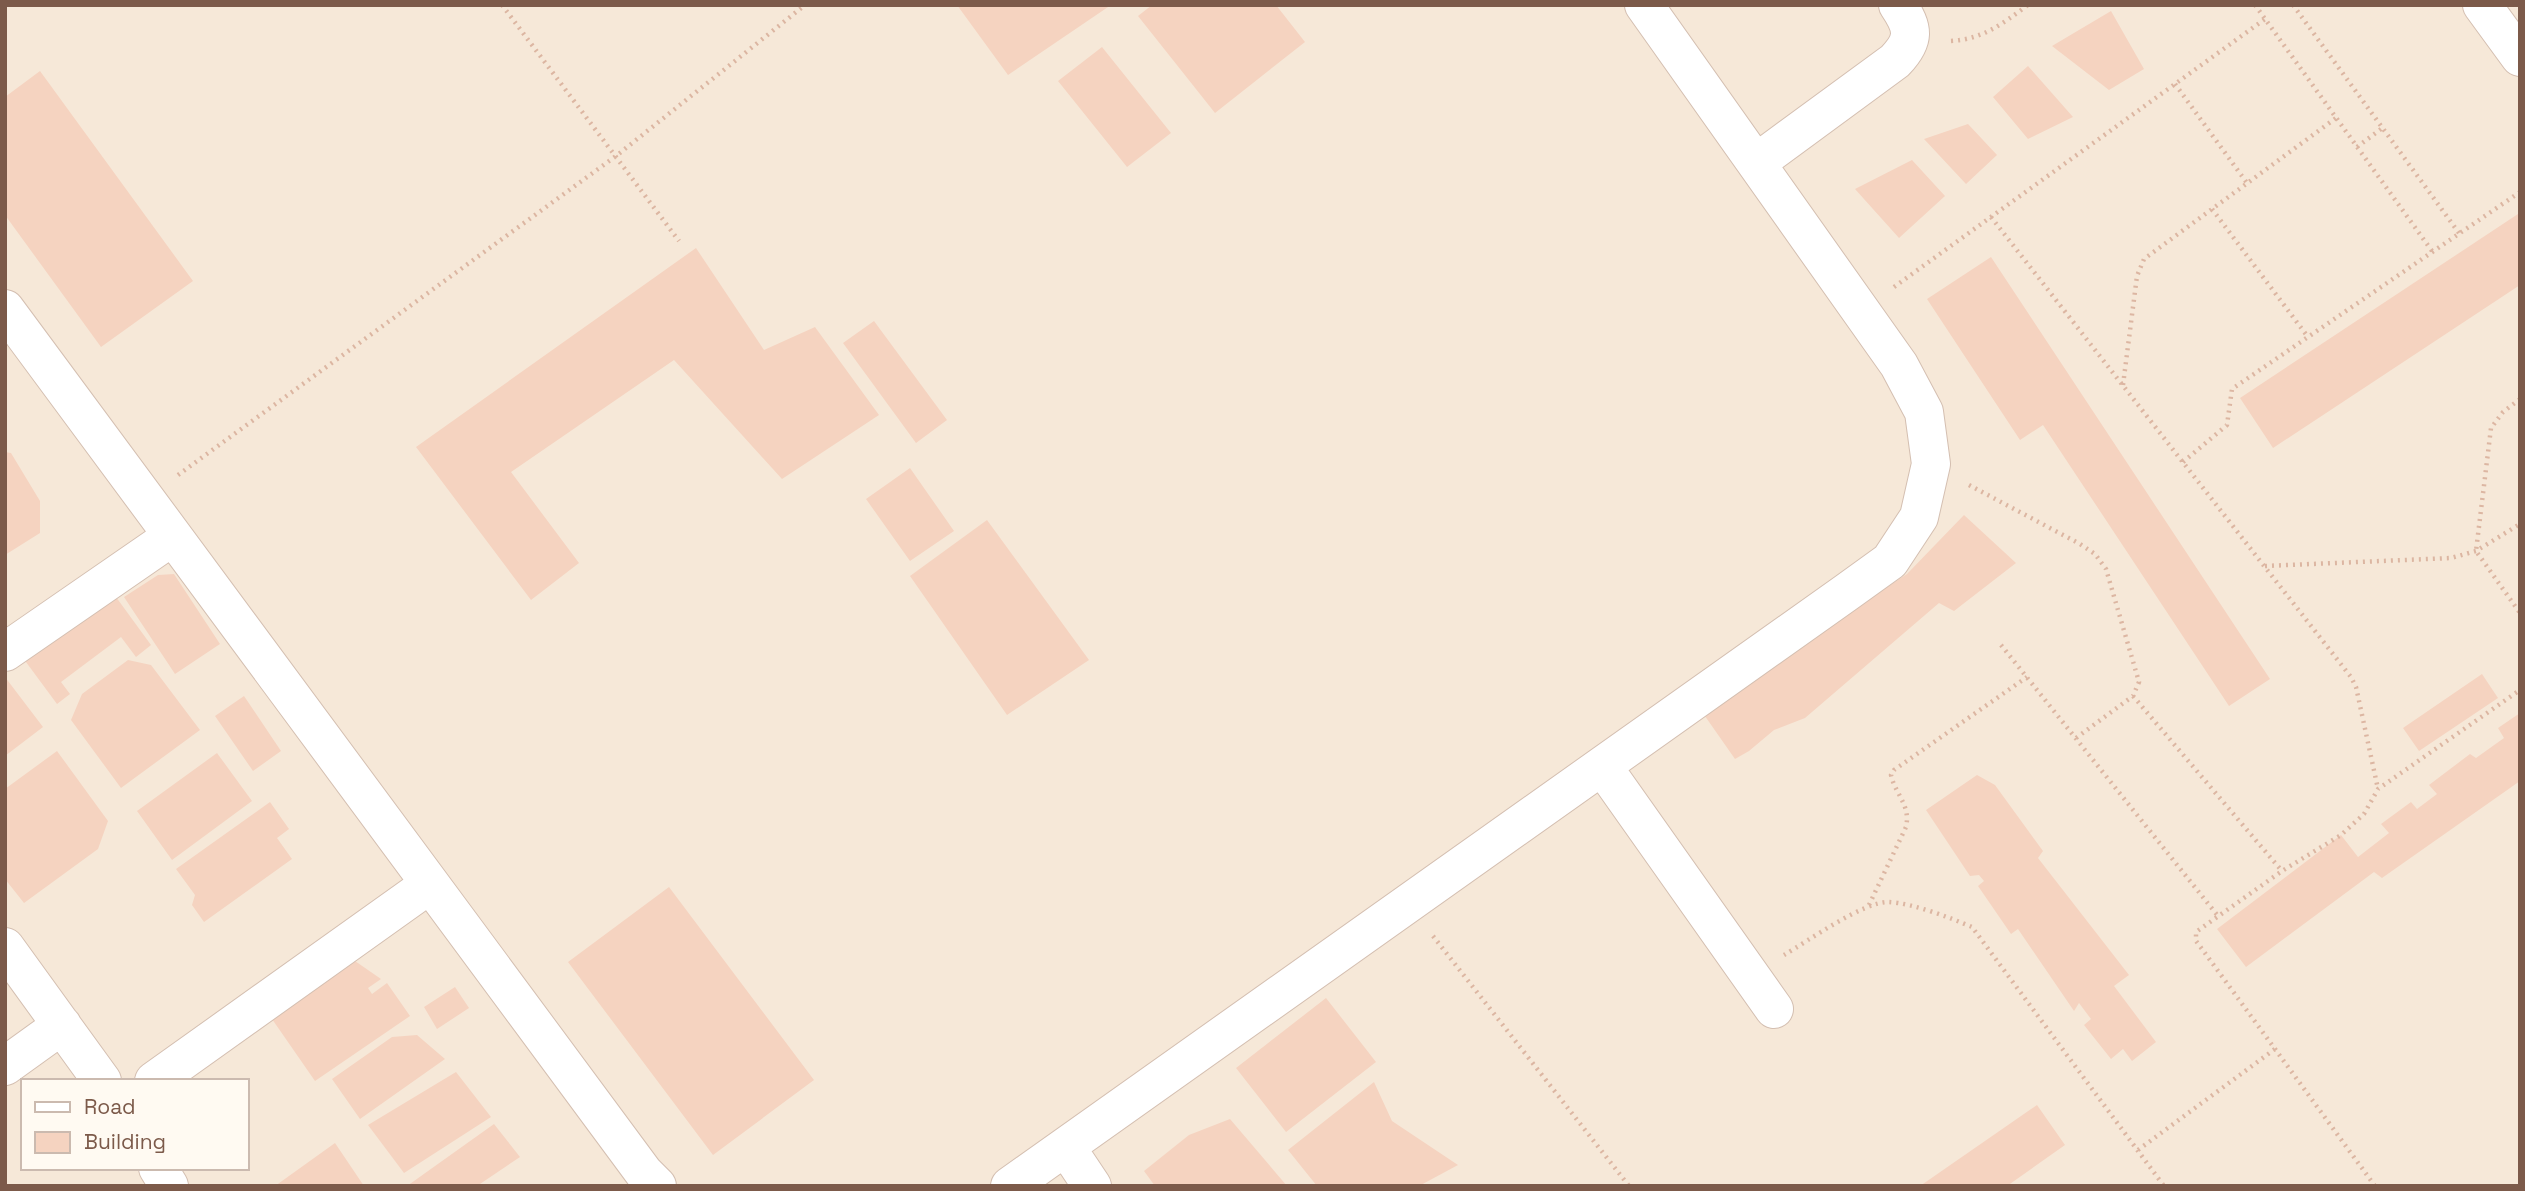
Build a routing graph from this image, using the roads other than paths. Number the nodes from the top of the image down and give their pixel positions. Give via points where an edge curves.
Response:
1 (1644, 5) edge
2 (2482, 5) edge
3 (1904, 18) edge
4 (2520, 57) edge
5 (1756, 163) junction
6 (5, 309) edge
7 (173, 536) junction
8 (5, 652) edge
9 (1603, 766) junction
10 (430, 884) junction
11 (5, 947) edge
12 (1774, 1009) dead end
13 (62, 1025) junction
14 (5, 1066) edge
15 (101, 1079) edge
16 (157, 1079) edge
17 (1066, 1147) junction
18 (159, 1170) edge
19 (169, 1186) edge
20 (657, 1186) edge
21 (1010, 1186) edge
22 (1092, 1186) edge

1 - 5 street
2 - 4 street
3 - 5 street via 1907,48 1895,61
5 - 9 street via 1899,365 1924,412 1931,464 1919,516 1890,561
6 - 7 street
7 - 8 street
7 - 10 street
9 - 12 street
9 - 17 street
10 - 16 street
10 - 20 street
11 - 13 street
13 - 14 street
13 - 15 street
17 - 21 street
17 - 22 street
18 - 19 street

